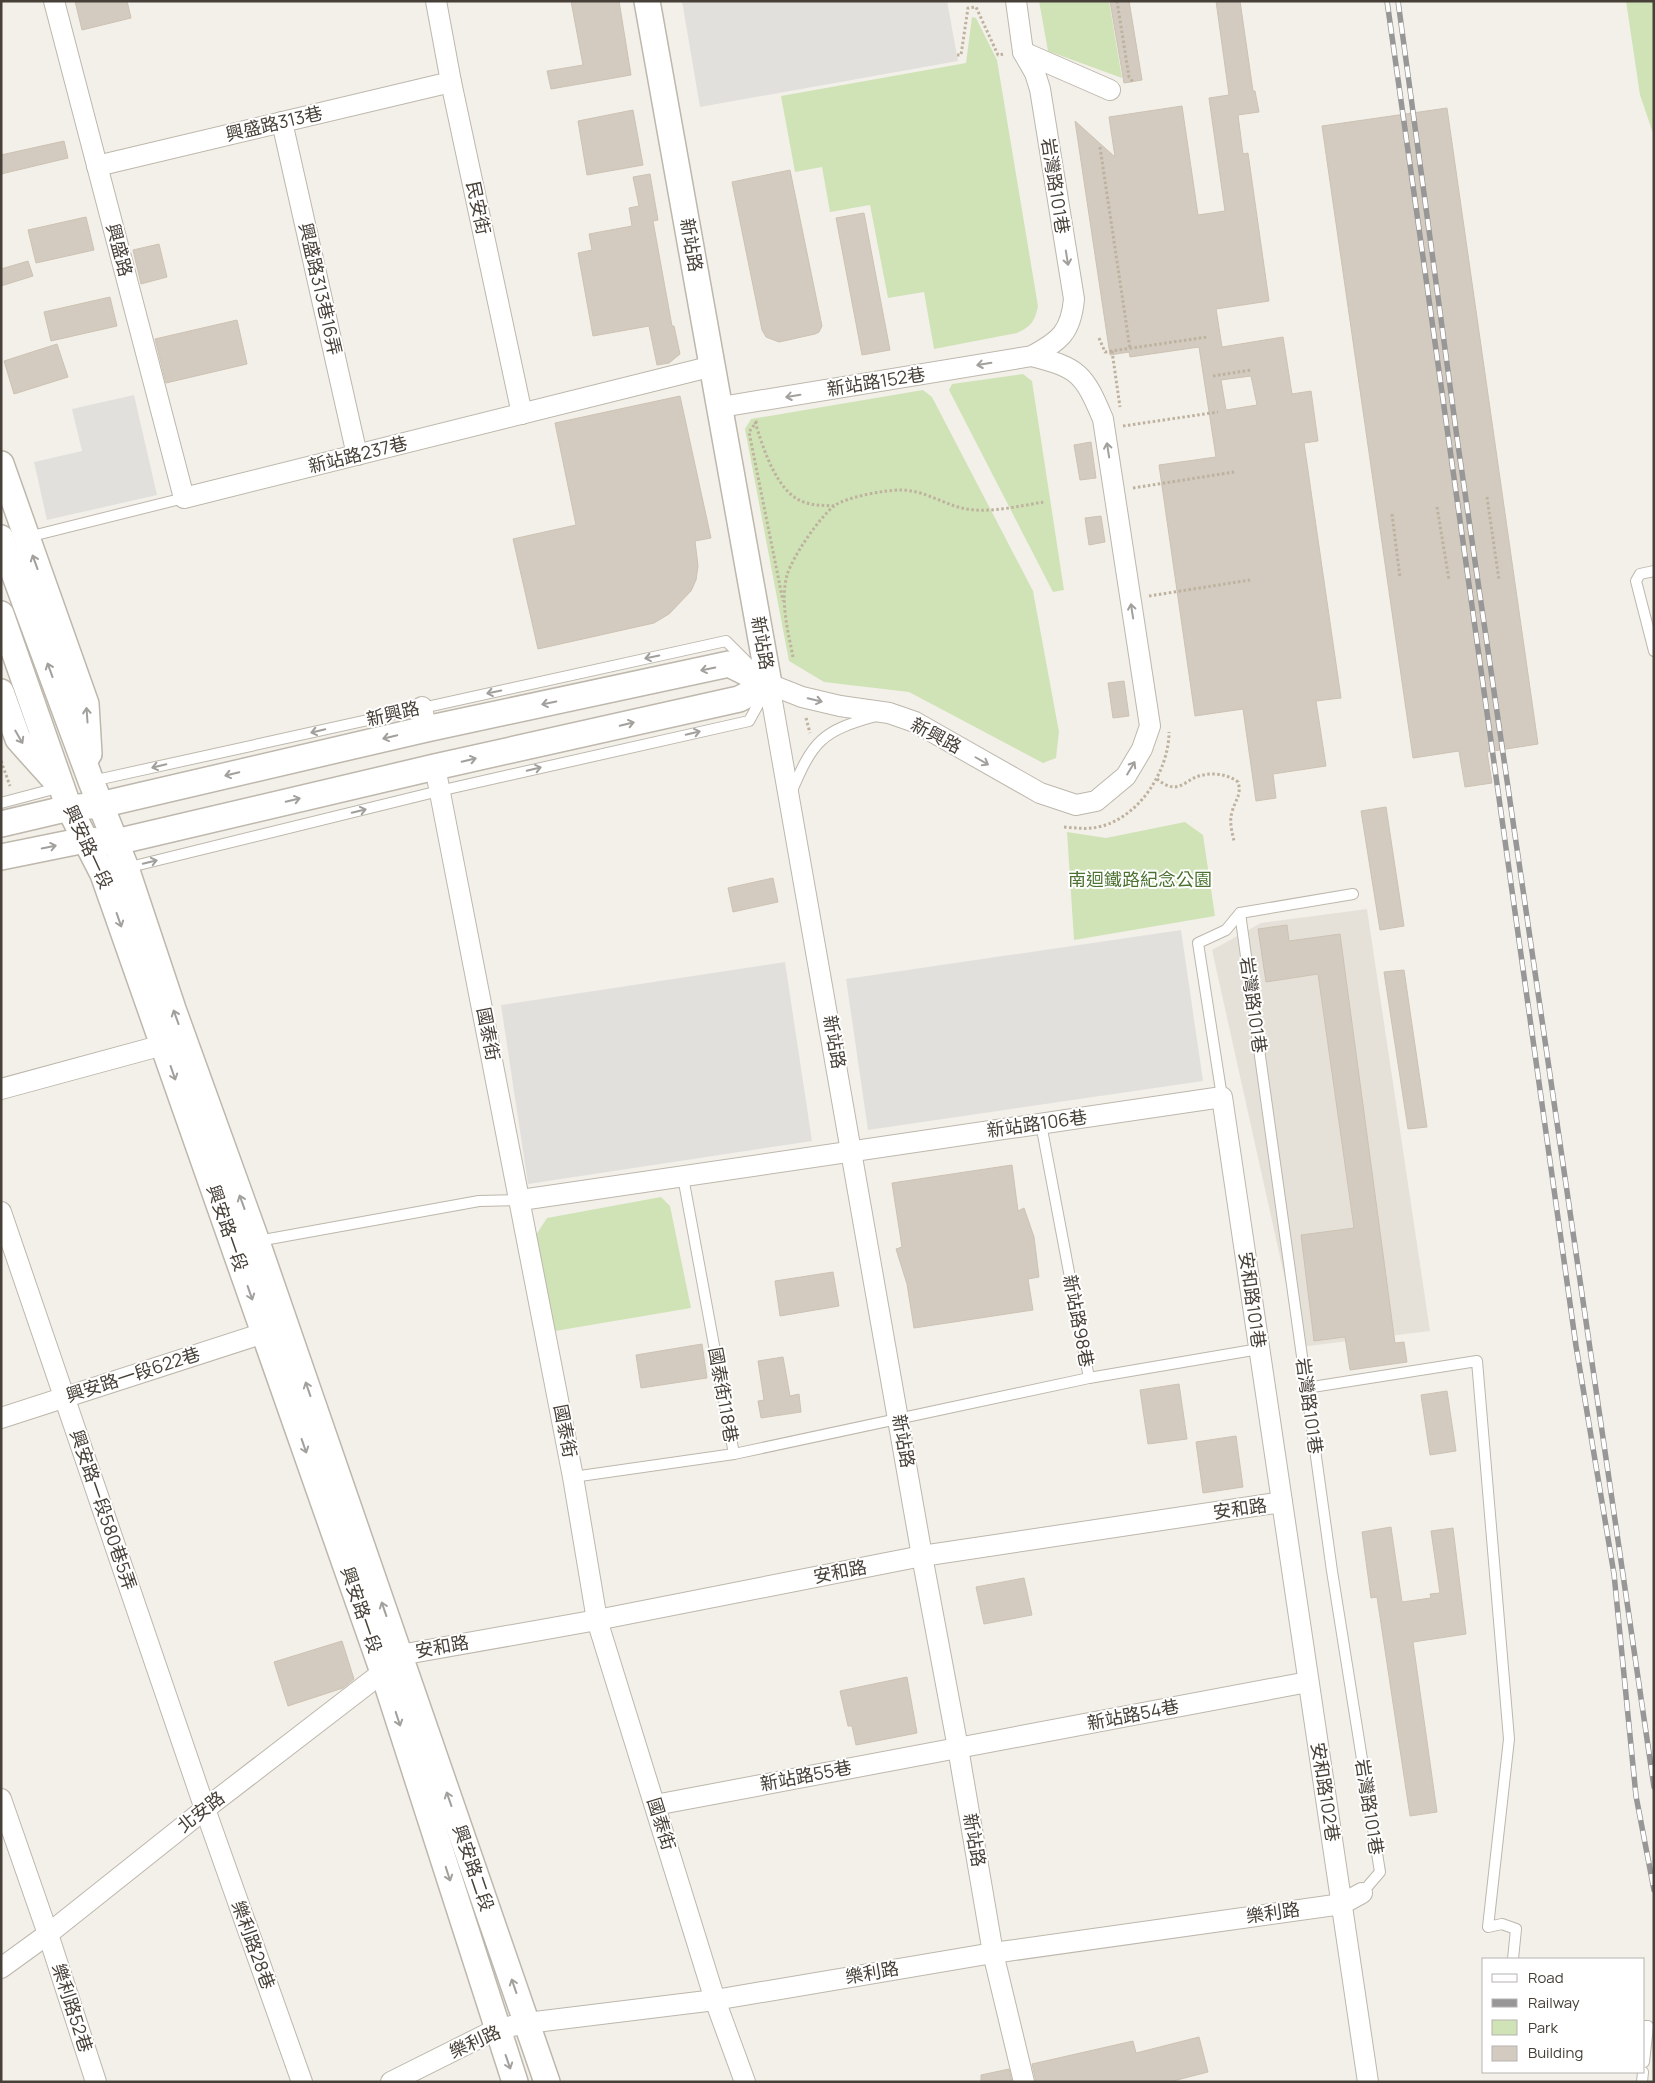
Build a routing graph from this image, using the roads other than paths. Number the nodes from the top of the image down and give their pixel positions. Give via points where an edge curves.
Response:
1 (54, 1) edge
2 (436, 1) edge
3 (647, 1) edge
4 (1016, 1) edge
5 (1014, 53) junction
6 (451, 82) junction
7 (1110, 90) dead end
8 (282, 122) junction
9 (97, 166) junction
10 (1032, 356) junction
11 (713, 366) junction
12 (721, 407) junction
13 (522, 414) junction
14 (357, 455) junction
15 (1, 464) edge
16 (184, 498) junction
17 (12, 540) edge
18 (1654, 571) edge
19 (1, 614) edge
20 (1654, 651) edge
21 (769, 684) junction
22 (1, 692) edge
23 (889, 713) junction
24 (424, 718) junction
25 (437, 779) junction
26 (91, 781) junction
27 (790, 794) junction
28 (66, 798) junction
29 (1, 802) edge
30 (100, 805) junction
31 (1, 824) edge
32 (85, 840) junction
33 (116, 842) junction
34 (1, 857) edge
35 (114, 871) junction
36 (1353, 894) dead end
37 (1240, 913) junction
38 (164, 1045) junction
39 (1, 1089) edge
40 (1222, 1097) junction
41 (1041, 1124) junction
42 (853, 1152) junction
43 (683, 1176) junction
44 (521, 1200) junction
45 (1, 1212) edge
46 (256, 1242) junction
47 (264, 1333) junction
48 (1259, 1348) junction
49 (1089, 1378) junction
50 (1306, 1388) junction
51 (65, 1397) junction
52 (1, 1418) edge
53 (899, 1419) junction
54 (734, 1454) junction
55 (573, 1477) junction
56 (1282, 1502) junction
57 (922, 1556) junction
58 (597, 1620) junction
59 (392, 1664) junction
60 (1308, 1682) junction
61 (958, 1748) junction
62 (1, 1800) edge
63 (655, 1805) junction
64 (205, 1809) junction
65 (1362, 1893) joint
66 (1342, 1904) junction
67 (48, 1934) junction
68 (992, 1952) junction
69 (1513, 1958) edge
70 (1, 1968) edge
71 (715, 2000) junction
72 (527, 2023) junction
73 (1645, 2026) edge
74 (497, 2029) junction
75 (1645, 2053) edge
76 (96, 2082) edge
77 (302, 2082) edge
78 (391, 2082) edge
79 (515, 2082) edge
80 (546, 2082) edge
81 (745, 2082) edge
82 (1024, 2082) edge
83 (1368, 2082) edge

1 - 9 street, 興盛路
2 - 6 street, 民安街
3 - 11 street, 新站路
4 - 5 street, 岩灣路101巷
5 - 7 street
5 -> 10 street, 岩灣路101巷 via 1035,73 1040,89 1074,299 1067,329 1051,346
6 - 8 street, 興盛路313巷
6 - 13 street, 民安街
8 - 9 street, 興盛路313巷
8 - 14 street, 興盛路313巷16弄
9 - 16 street, 興盛路
10 -> 12 street, 新站路152巷
23 -> 10 street, 新興路 via 915,722 1040,793 1076,805 1096,801 1126,776 1142,749 1150,726 1103,419 1090,388 1076,372
11 - 12 street, 新站路
11 - 13 street, 新站路237巷
12 - 21 street, 新站路
13 - 14 street, 新站路237巷
14 - 16 street, 新站路237巷
15 - 17 street, 興安路一段
16 - 17 lane, 新站路237巷
26 -> 17 street, 興安路一段
18 - 20 lane via 1640,574 1636,581
19 - 28 street, 興安路一段
21 -> 23 street, 新興路 via 802,697
21 -> 24 street, 新興路 via 729,664
25 -> 21 street via 740,699
21 - 27 street, 新站路
22 -> 28 street, 興安路一段 via 18,738
23 - 27 lane via 847,724 823,737 802,767
24 -> 26 lane, 新興路
24 -> 30 street, 新興路
33 -> 25 street
35 -> 25 lane
25 - 44 street, 國泰街
26 - 28 street, 新興路
26 - 30 street, 興安路一段
27 - 42 street, 新站路
28 - 29 lane, 新興路
28 - 30 street, 新興路
28 - 31 street, 新興路
28 - 32 street, 興安路一段
30 - 33 street, 興安路一段
32 - 33 street
34 -> 32 street
32 - 35 street, 興安路一段
33 - 35 street, 興安路一段
35 -> 38 street, 興安路一段
46 -> 35 street, 興安路一段 via 173,1009
36 - 37 lane
37 - 40 lane via 1226,930 1198,944
37 - 50 lane, 岩灣路101巷
38 - 39 street
38 -> 47 street, 興安路一段
40 - 41 street, 新站路106巷
40 - 48 street, 安和路101巷
41 - 42 street, 新站路106巷
41 - 49 lane, 新站路98巷
42 - 43 street, 新站路106巷
42 - 53 street, 新站路
43 - 44 street, 新站路106巷
43 - 54 lane, 國泰街118巷
44 - 46 lane via 478,1201
44 - 55 street, 國泰街
45 - 51 street, 興安路一段580巷5弄
59 -> 46 street, 興安路一段
47 - 51 street, 興安路一段622巷
47 -> 59 street, 興安路一段
48 - 49 lane, 新站路98巷
48 - 56 street, 安和路101巷
49 - 53 lane
50 - 65 lane, 岩灣路101巷 via 1380,1872
50 - 69 lane via 1477,1361 1509,1739 1488,1927 1502,1924 1516,1929
51 - 52 street, 興安路一段622巷
51 - 64 street, 興安路一段580巷5弄
53 - 54 lane
53 - 57 street, 新站路
54 - 55 lane, 國泰街118巷
55 - 58 street, 國泰街
56 - 57 street, 安和路
56 - 60 street, 安和路102巷
57 - 58 street, 安和路
57 - 61 street, 新站路
58 - 59 street, 安和路
58 - 63 street, 國泰街
59 - 64 street, 北安路
72 -> 59 street, 興安路二段
59 -> 74 street, 興安路二段
60 - 61 street, 新站路54巷
60 - 66 street, 安和路102巷
61 - 63 street, 新站路55巷
61 - 68 street, 新站路
62 - 67 street, 樂利路52巷
63 - 71 street, 國泰街
64 - 67 street, 北安路
64 - 77 street, 樂利路28巷
65 - 66 street, 樂利路
66 - 68 street, 樂利路
66 - 83 street, 安和路102巷
67 - 70 street, 北安路
67 - 76 street, 樂利路52巷
68 - 71 street, 樂利路
68 - 82 street, 新站路
71 - 72 street, 樂利路
71 - 81 street, 國泰街
72 - 74 street, 樂利路
72 - 80 street, 興安路二段
73 - 75 lane via 1648,2026
74 - 78 street, 樂利路
74 -> 79 street, 興安路二段

